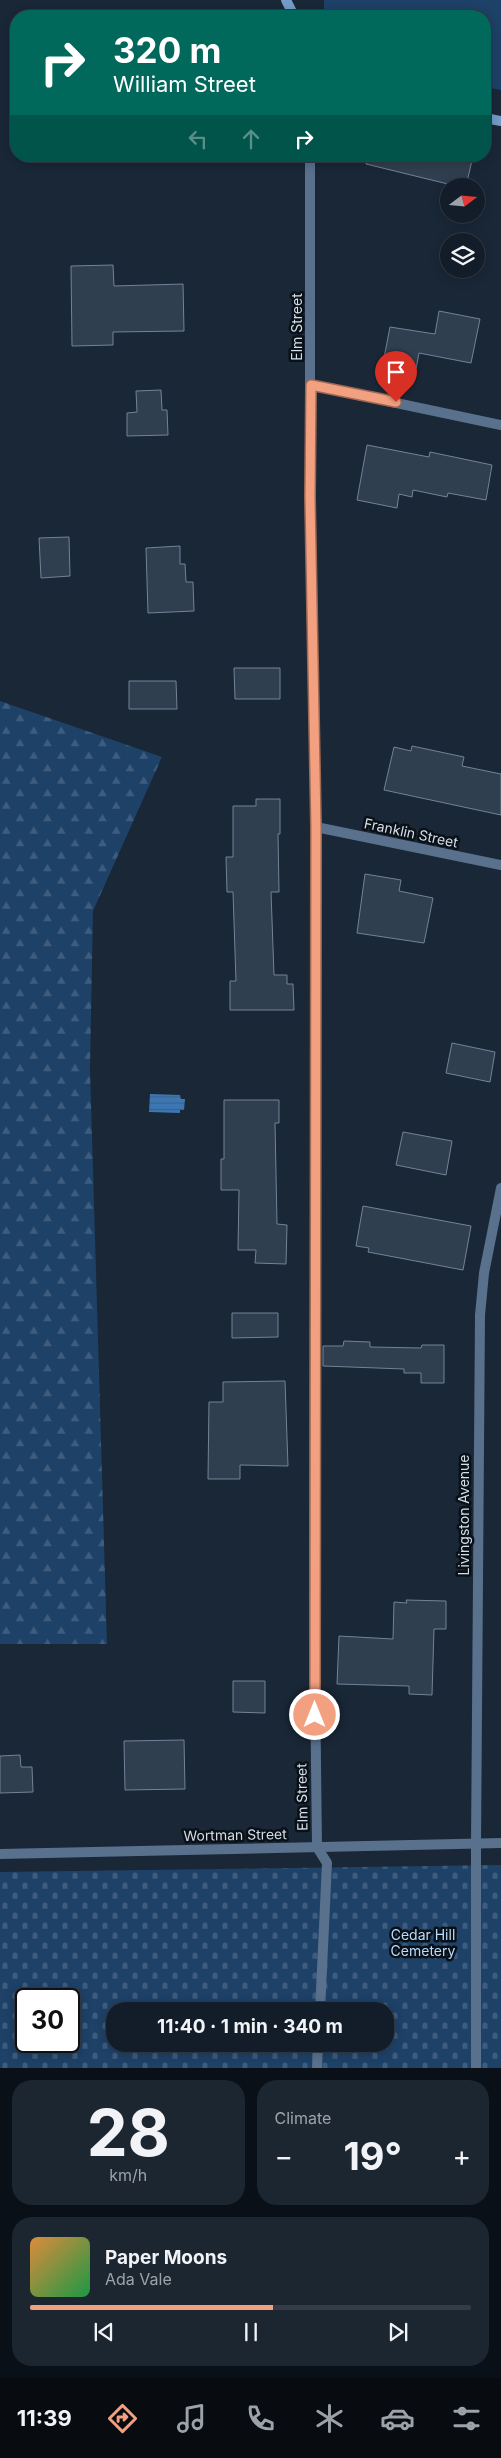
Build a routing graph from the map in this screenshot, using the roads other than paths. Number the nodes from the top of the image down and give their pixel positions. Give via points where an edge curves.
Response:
1 (310, 162) edge
2 (311, 385) junction
3 (501, 425) edge
4 (316, 827) junction
5 (501, 866) edge
6 (501, 1188) edge
7 (476, 1844) junction
8 (501, 1844) edge
9 (317, 1847) junction
10 (0, 1854) edge
11 (320, 2002) edge
12 (318, 2052) edge
13 (317, 2068) edge
14 (476, 2068) edge

1 - 2 street, Elm Street
2 - 3 street
2 - 4 street, Elm Street
4 - 5 street, Franklin Street
4 - 9 street, Elm Street via 314,1596
6 - 7 street, Livingston Avenue via 484,1273 480,1315
7 - 8 street, Wortman Street
7 - 9 street, Wortman Street
7 - 14 street, Livingston Avenue
9 - 10 street, Wortman Street
9 - 11 street via 327,1863
12 - 13 street

